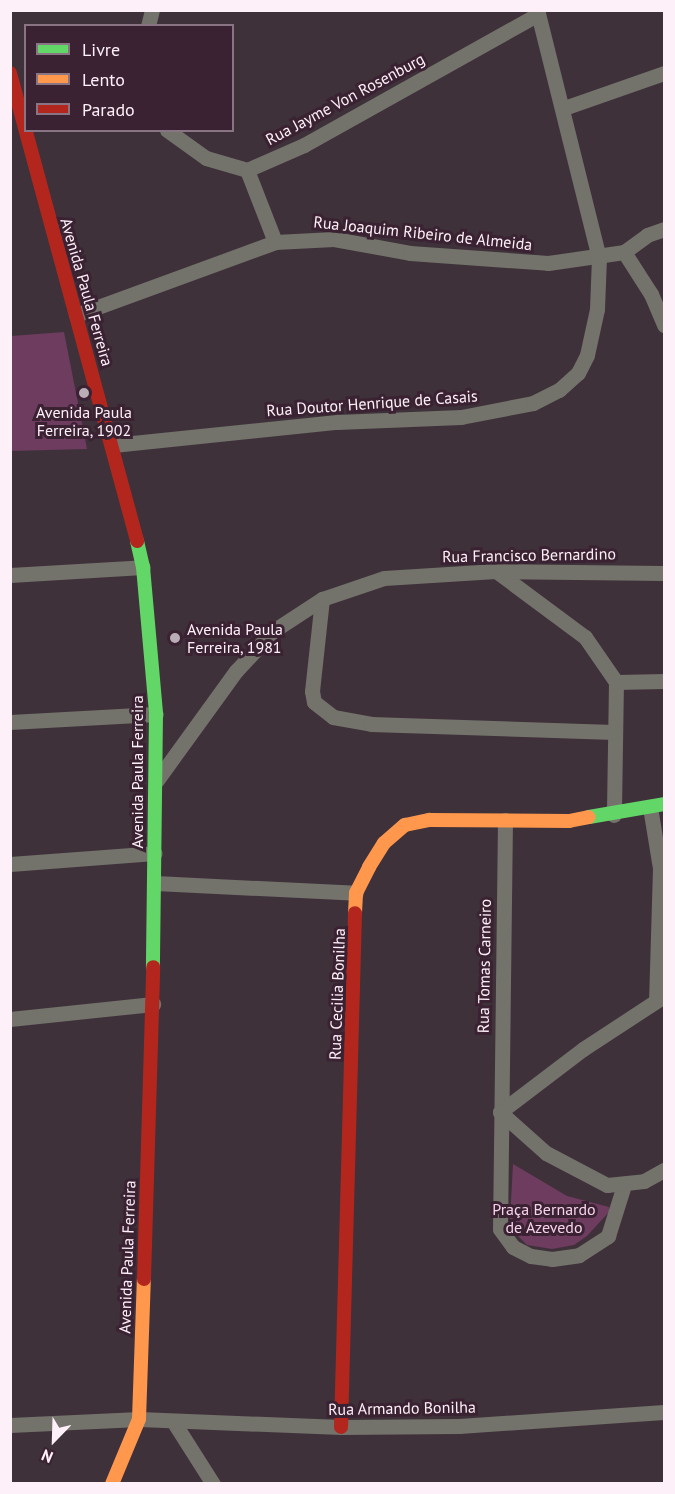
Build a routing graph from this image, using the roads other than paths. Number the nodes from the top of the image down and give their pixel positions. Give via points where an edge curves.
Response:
1 (537, 12) edge
2 (10, 73) edge
3 (664, 73) edge
4 (564, 108) junction
5 (24, 124) edge
6 (26, 132) edge
7 (170, 132) edge
8 (247, 170) junction
9 (664, 229) edge
10 (275, 242) junction
11 (624, 252) junction
12 (599, 258) junction
13 (76, 315) junction
14 (664, 320) edge
15 (113, 445) junction
16 (143, 567) junction
17 (496, 570) junction
18 (664, 573) edge
19 (10, 575) edge
20 (322, 599) junction
21 (664, 681) edge
22 (615, 682) junction
23 (156, 714) junction
24 (10, 722) edge
25 (614, 732) junction
26 (157, 780) junction
27 (657, 806) edge
28 (614, 815) junction
29 (505, 820) junction
30 (154, 853) junction
31 (10, 864) edge
32 (662, 870) edge
33 (155, 883) junction
34 (356, 893) junction
35 (660, 998) edge
36 (153, 1004) junction
37 (10, 1019) edge
38 (500, 1112) junction
39 (664, 1170) edge
40 (624, 1185) junction
41 (664, 1412) edge
42 (139, 1419) junction
43 (173, 1421) junction
44 (10, 1425) edge
45 (341, 1428) junction
46 (112, 1484) edge
47 (213, 1484) edge

1 - 4 street, Rua Doutor Henrique de Casais
1 - 8 street, Rua Jayme Von Rosenburg via 304,145
2 - 5 main road, Avenida Paula Ferreira
3 - 4 street
4 - 12 street, Rua Doutor Henrique de Casais
6 - 13 main road, Avenida Paula Ferreira
7 - 8 street via 206,158
8 - 10 street
9 - 11 street via 647,235
10 - 12 street, Rua Joaquim Ribeiro de Almeida via 334,239 410,253 548,263
10 - 13 street, Rua Joaquim Ribeiro de Almeida
11 - 12 street, Rua Joaquim Ribeiro de Almeida
11 - 14 street
12 - 15 street, Rua Doutor Henrique de Casais via 597,309 587,355 578,373 559,390 533,403 461,417 337,422
13 - 15 main road, Avenida Paula Ferreira
15 - 16 main road, Avenida Paula Ferreira
16 - 19 street
16 - 23 main road, Avenida Paula Ferreira
17 - 18 street, Rua Francisco Bernardino
17 - 20 street, Rua Francisco Bernardino via 384,578
17 - 22 street via 585,637
20 - 25 street via 312,691 314,702 333,717 371,724
20 - 26 street, Rua Francisco Bernardino via 273,631 236,671
21 - 22 street
22 - 25 street
23 - 24 street
23 - 26 main road, Avenida Paula Ferreira
25 - 28 street
26 - 30 main road, Avenida Paula Ferreira
27 - 28 main road, Rua Cecilia Bonilha
27 - 32 street
28 - 29 main road, Rua Cecilia Bonilha via 569,821
29 - 34 main road, Rua Cecilia Bonilha via 429,819 405,825 384,843
29 - 38 street, Rua Tomas Carneiro
30 - 31 street
30 - 33 main road, Avenida Paula Ferreira
32 - 35 street
33 - 34 street
33 - 36 main road, Avenida Paula Ferreira
34 - 45 main road, Rua Cecilia Bonilha
35 - 38 street
36 - 37 street
36 - 42 main road, Avenida Paula Ferreira
38 - 40 street via 564,1165 607,1185
38 - 40 street via 500,1230 513,1247 531,1256 552,1259 596,1248 608,1236
39 - 40 street via 644,1181
41 - 45 street, Rua Armando Bonilha via 459,1426
42 - 43 street, Rua Armando Bonilha
42 - 44 street, Rua Armando Bonilha
42 - 46 main road, Avenida Paula Ferreira
43 - 45 street, Rua Armando Bonilha
43 - 47 street

